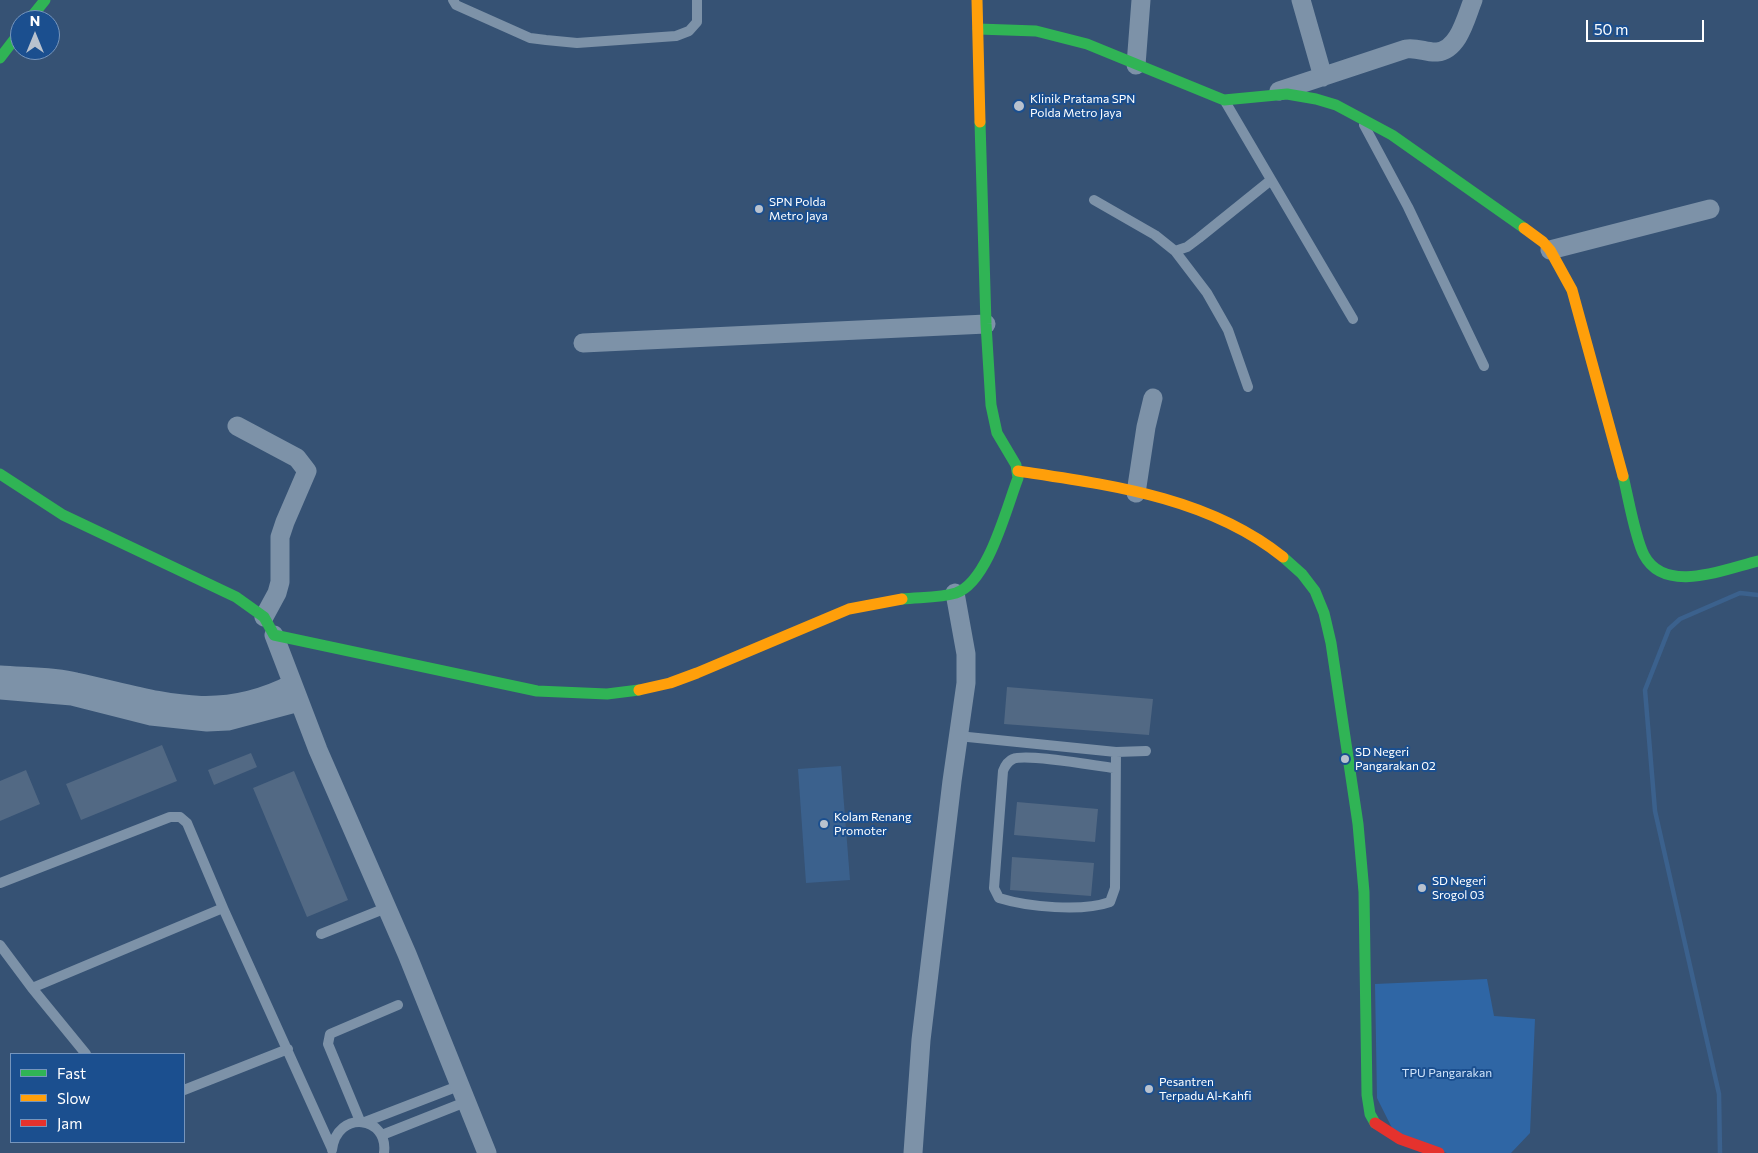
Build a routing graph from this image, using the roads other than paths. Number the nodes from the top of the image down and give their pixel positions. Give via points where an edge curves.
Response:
1 (45, 0) edge
2 (453, 0) edge
3 (697, 0) edge
4 (977, 0) edge
5 (1140, 0) edge
6 (1301, 0) edge
7 (1473, 0) edge
8 (37, 10) edge
9 (978, 29) junction
10 (10, 45) edge
11 (0, 58) edge
12 (1136, 64) junction
13 (1323, 77) junction
14 (1268, 95) junction
15 (1224, 100) junction
16 (1358, 115) junction
17 (1271, 180) junction
18 (1094, 200) dead end
19 (1710, 209) dead end
20 (1550, 250) junction
21 (1175, 251) junction
22 (1353, 319) dead end
23 (986, 324) junction
24 (583, 343) dead end
25 (1484, 366) dead end
26 (1248, 387) dead end
27 (1153, 398) dead end
28 (237, 426) dead end
29 (1018, 471) junction
30 (0, 474) edge
31 (1136, 493) junction
32 (1758, 562) edge
33 (955, 593) junction
34 (264, 617) junction
35 (274, 635) junction
36 (0, 675) edge
37 (292, 684) junction
38 (73, 689) junction
39 (0, 690) edge
40 (299, 702) junction
41 (958, 736) junction
42 (1146, 751) dead end
43 (1116, 752) junction
44 (1114, 768) junction
45 (0, 883) edge
46 (223, 908) junction
47 (386, 908) junction
48 (321, 934) dead end
49 (0, 945) edge
50 (32, 988) junction
51 (398, 1005) dead end
52 (288, 1049) junction
53 (85, 1053) edge
54 (185, 1090) edge
55 (465, 1093) junction
56 (362, 1122) junction
57 (382, 1135) junction
58 (333, 1151) edge
59 (384, 1153) edge
60 (487, 1153) edge
61 (913, 1153) edge
62 (1439, 1153) edge

1 - 8 main road
2 - 3 lane via 456,5 530,38 577,43 676,36 689,31 697,22
4 - 9 main road
5 - 12 street
6 - 13 street
7 - 13 street via 1456,40 1448,49 1436,52 1406,49
9 - 12 main road via 1008,28 1062,37
9 - 23 main road
10 - 11 main road
12 - 15 main road
13 - 14 street
14 - 15 main road
14 - 16 main road via 1296,95
15 - 17 lane
16 - 20 main road via 1390,132
16 - 25 lane via 1408,207
17 - 21 lane via 1193,243
17 - 22 lane
18 - 21 lane via 1155,234
19 - 20 street
20 - 32 main road via 1569,278 1579,308 1643,552 1651,566 1662,573 1689,576
21 - 26 lane via 1207,293 1228,330
23 - 24 street
23 - 29 main road via 993,419
27 - 31 street
28 - 34 street via 297,458 307,470 284,522 280,537 280,582
29 - 31 main road
29 - 33 main road via 1016,486 984,567 969,586
30 - 34 main road via 63,515 213,585
31 - 62 main road via 1203,512 1263,540 1286,558 1317,594 1326,618 1358,824 1365,919 1366,1095 1370,1116 1391,1135
33 - 35 main road via 849,609 688,677 607,694 537,691
33 - 41 street via 967,667
34 - 35 main road
35 - 37 street
36 - 38 street
37 - 38 street via 272,695 207,707
37 - 40 street
38 - 39 street
38 - 40 street via 150,716 207,722 228,721
40 - 47 street
41 - 43 lane
41 - 61 street via 921,1040
42 - 43 lane
43 - 44 lane
44 - 44 lane via 1115,888 1110,902 1073,906 1018,904 999,898 994,888 1006,764 1013,758 1028,758
45 - 46 lane via 170,817 180,817 187,823
46 - 50 lane
46 - 52 lane
47 - 48 lane
47 - 55 street
49 - 50 lane
50 - 53 lane
51 - 56 lane via 330,1034 328,1044
52 - 54 lane
52 - 58 lane
55 - 56 lane
55 - 57 lane
55 - 60 street
56 - 57 lane via 375,1127
56 - 58 lane via 349,1123 338,1131 333,1140
57 - 59 lane

